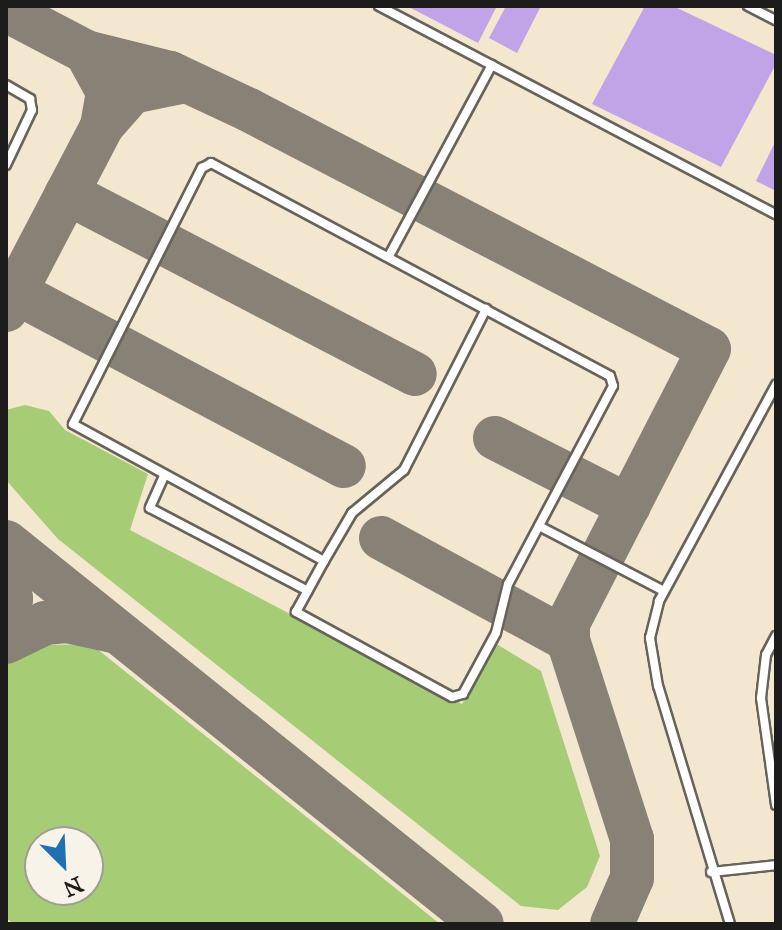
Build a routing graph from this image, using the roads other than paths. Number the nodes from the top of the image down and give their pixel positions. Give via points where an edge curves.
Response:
1 (379, 6) edge
2 (748, 6) edge
3 (776, 20) edge
4 (492, 65) junction
5 (6, 85) edge
6 (6, 165) edge
7 (776, 214) edge
8 (389, 256) junction
9 (486, 309) junction
10 (776, 385) edge
11 (164, 476) junction
12 (539, 526) junction
13 (324, 561) junction
14 (308, 591) junction
15 (664, 591) junction
16 (776, 636) edge
17 (776, 805) edge
18 (776, 865) edge
19 (711, 872) junction
20 (730, 924) edge

1 - 4 lane
2 - 3 lane
4 - 7 lane
4 - 8 lane
5 - 6 lane via 30,99 32,110
8 - 9 lane
8 - 11 lane via 211,163 202,168 73,424
9 - 12 lane via 610,376 613,386
9 - 13 lane via 404,470 352,513
10 - 15 lane
11 - 13 lane
11 - 14 lane via 150,508
12 - 14 lane via 508,584 496,633 463,694 452,697 296,612
12 - 15 lane
13 - 14 lane
15 - 19 lane via 650,638 656,674
16 - 17 lane via 766,655 761,698
18 - 19 lane
19 - 20 lane

